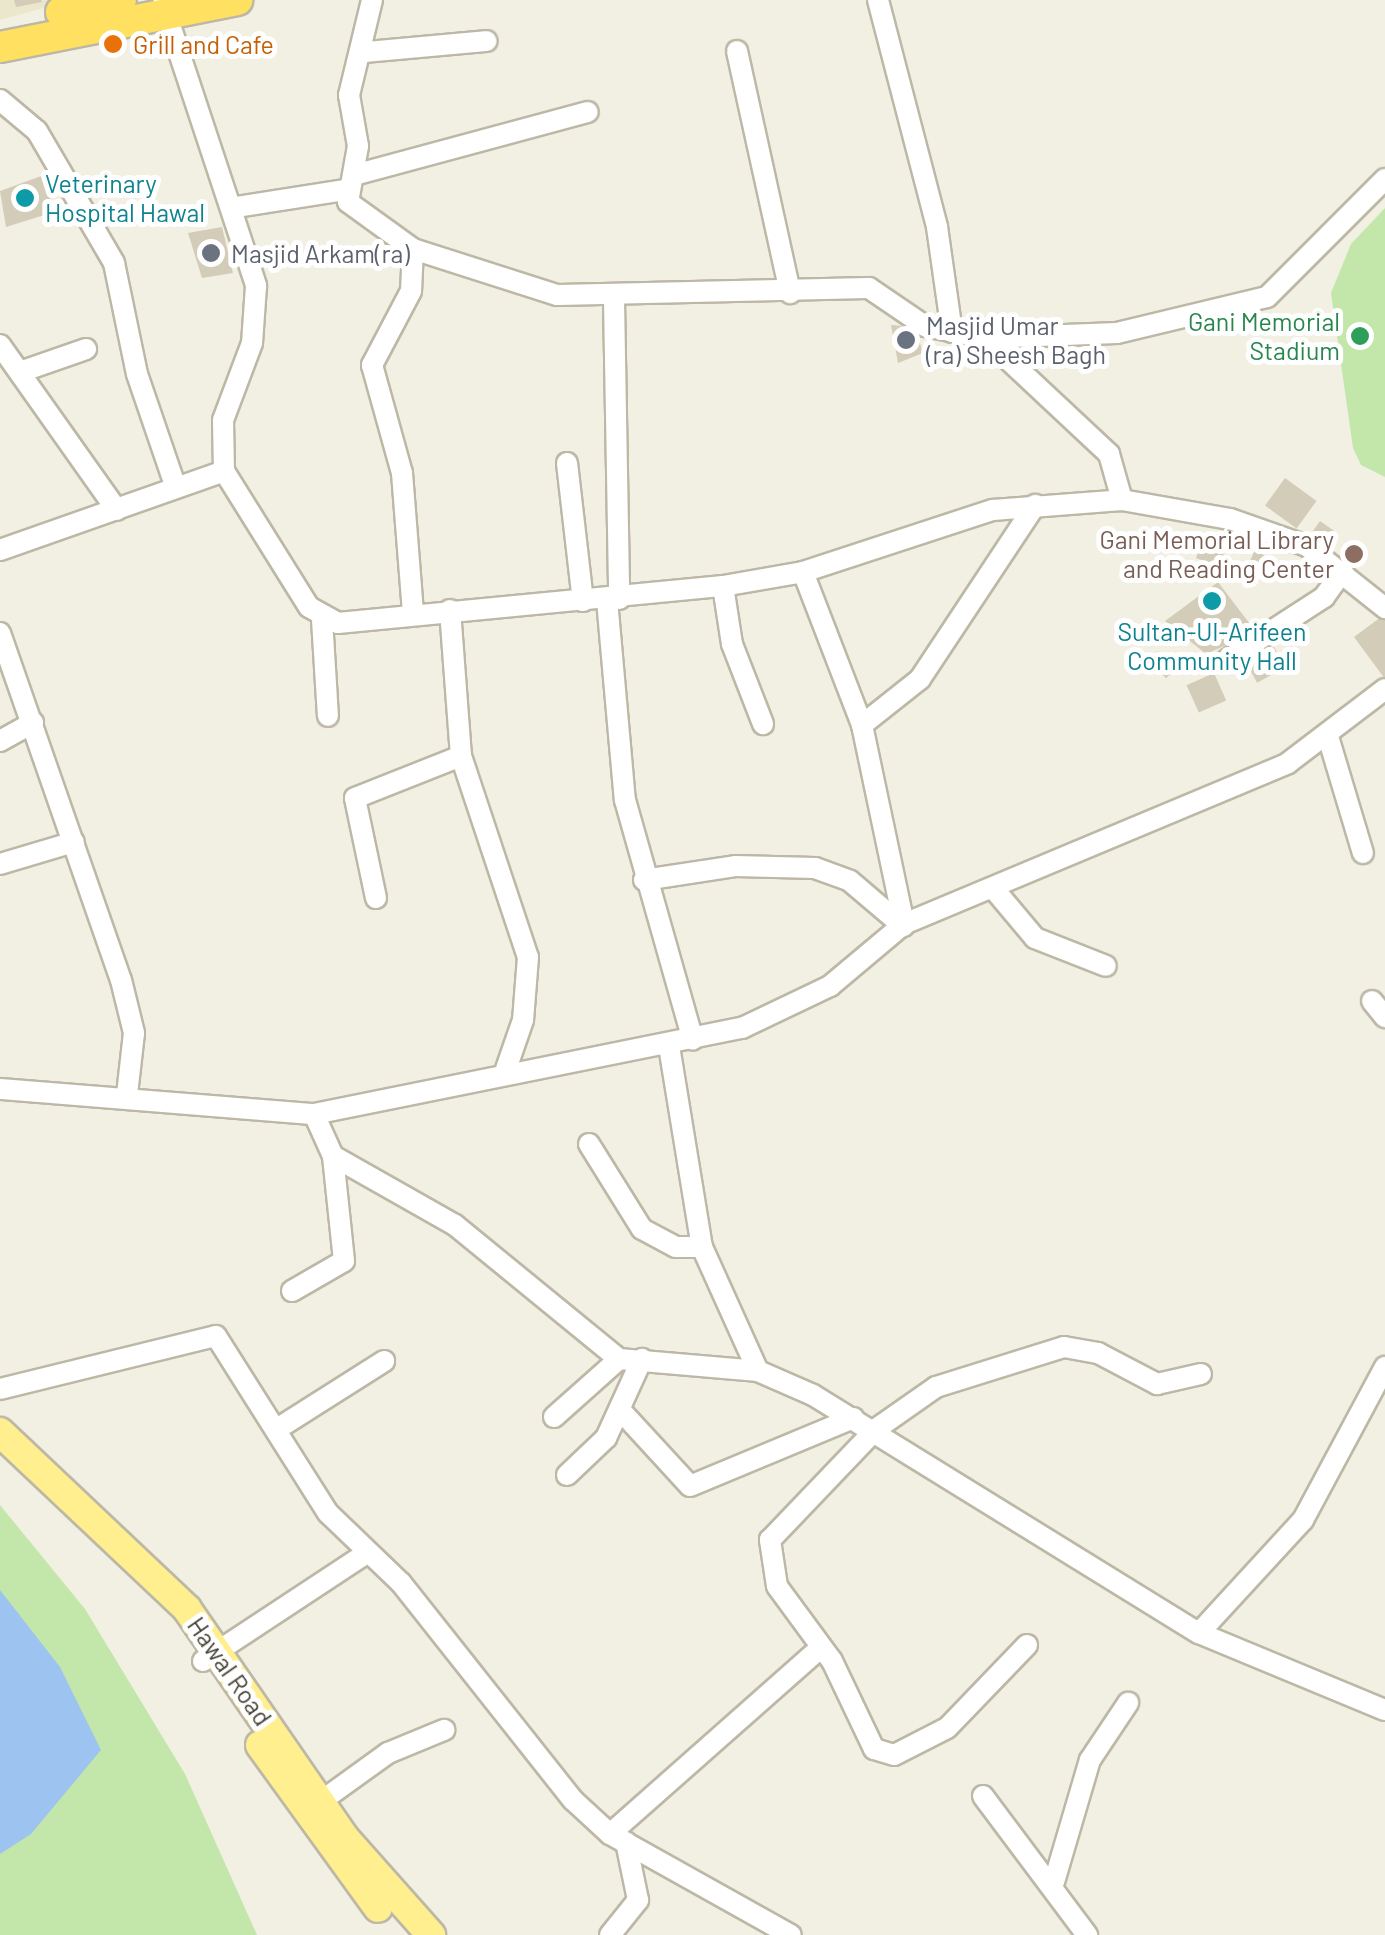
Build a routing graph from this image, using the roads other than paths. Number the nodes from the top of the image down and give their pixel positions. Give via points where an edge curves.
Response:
1 (121, 0) edge
2 (237, 0) edge
3 (372, 0) edge
4 (878, 0) edge
5 (164, 7) edge
6 (0, 27) edge
7 (486, 41) dead end
8 (0, 47) edge
9 (737, 51) dead end
10 (366, 52) junction
11 (0, 100) edge
12 (588, 112) dead end
13 (1385, 179) edge
14 (349, 183) junction
15 (236, 206) junction
16 (412, 249) junction
17 (790, 293) junction
18 (614, 300) junction
19 (952, 332) junction
20 (985, 338) junction
21 (0, 346) edge
22 (86, 349) dead end
23 (20, 372) junction
24 (567, 463) dead end
25 (224, 471) junction
26 (175, 485) junction
27 (1122, 500) junction
28 (1036, 505) junction
29 (116, 510) junction
30 (0, 550) edge
31 (1343, 571) junction
32 (803, 572) junction
33 (723, 586) junction
34 (613, 600) junction
35 (583, 601) junction
36 (1385, 608) edge
37 (450, 610) junction
38 (413, 613) junction
39 (322, 619) junction
40 (0, 633) edge
41 (1227, 660) dead end
42 (1385, 689) edge
43 (328, 716) dead end
44 (33, 723) junction
45 (763, 724) dead end
46 (862, 725) junction
47 (1329, 740) junction
48 (0, 741) edge
49 (461, 756) junction
50 (74, 842) junction
51 (1363, 853) dead end
52 (0, 864) edge
53 (644, 880) junction
54 (992, 888) junction
55 (376, 898) dead end
56 (903, 925) junction
57 (1106, 966) dead end
58 (693, 1040) junction
59 (669, 1046) junction
60 (506, 1069) junction
61 (0, 1089) edge
62 (127, 1094) junction
63 (314, 1114) junction
64 (588, 1144) dead end
65 (332, 1156) junction
66 (702, 1247) junction
67 (292, 1291) dead end
68 (619, 1359) junction
69 (642, 1359) junction
70 (384, 1361) dead end
71 (1385, 1367) edge
72 (758, 1371) junction
73 (1201, 1374) dead end
74 (0, 1390) edge
75 (622, 1412) junction
76 (554, 1417) dead end
77 (853, 1418) junction
78 (277, 1429) junction
79 (876, 1430) junction
80 (0, 1432) edge
81 (0, 1456) edge
82 (568, 1475) dead end
83 (368, 1552) junction
84 (1199, 1633) junction
85 (1027, 1645) dead end
86 (820, 1648) junction
87 (210, 1654) junction
88 (1128, 1703) dead end
89 (1385, 1710) edge
90 (444, 1730) dead end
91 (984, 1796) dead end
92 (320, 1802) junction
93 (618, 1838) junction
94 (1054, 1882) junction
95 (403, 1935) edge
96 (431, 1935) edge
97 (610, 1935) edge
98 (791, 1935) edge
99 (1086, 1935) edge

1 - 6 highway
2 - 5 highway
3 - 10 street
4 - 19 street via 937,227
5 - 8 highway
5 - 15 street
7 - 10 street
9 - 17 street
10 - 14 street via 349,95
11 - 26 street via 37,132 114,263 137,374
12 - 14 street
13 - 20 street via 1334,224 1292,280 1230,312 1090,336
14 - 15 street
14 - 16 street via 356,212
15 - 25 street via 255,317 224,420
16 - 18 street via 507,286
16 - 38 street via 410,292 372,365 402,473
17 - 18 street
17 - 19 street via 869,288 925,326
18 - 34 street
19 - 20 street
20 - 27 street via 1109,454
21 - 23 street
22 - 23 street
23 - 29 street
24 - 35 street
25 - 26 street
25 - 39 street
26 - 29 street
27 - 28 street
27 - 31 street via 1230,519 1307,546
28 - 32 street via 947,522
28 - 46 street via 920,678
29 - 30 street
31 - 36 street
31 - 41 street via 1324,597
32 - 33 street
32 - 46 street
33 - 34 street
33 - 45 street via 732,644
34 - 35 street
34 - 53 street via 616,734
35 - 37 street
37 - 38 street
37 - 49 street
38 - 39 street
39 - 43 street
40 - 44 street
42 - 47 street
44 - 48 street
44 - 50 street
46 - 56 street
47 - 51 street
47 - 54 street
49 - 55 street via 355,798
49 - 60 street via 528,957 523,1020
50 - 52 street
50 - 62 street via 134,1033
53 - 56 street via 735,866 815,868 850,881
53 - 58 street
54 - 56 street
54 - 57 street via 1035,938
56 - 58 street via 791,1009
58 - 59 street
59 - 60 street
59 - 66 street
60 - 63 street
61 - 62 street
62 - 63 street
63 - 65 street
64 - 66 street via 642,1229 676,1248
65 - 67 street via 344,1261
65 - 68 street via 455,1225
66 - 72 street
68 - 69 street
68 - 76 street
69 - 72 street
69 - 75 street
70 - 78 street
71 - 84 street via 1303,1520
72 - 77 street
73 - 79 street via 1157,1384 1082,1348 1043,1351 936,1387
74 - 78 street via 216,1336
75 - 77 street via 690,1486
75 - 82 street
77 - 79 street
78 - 83 street via 328,1514
79 - 84 street
79 - 86 street via 770,1540 777,1586
80 - 87 main road, Hawal Road via 114,1532
81 - 87 main road, Hawal Road
83 - 87 street
83 - 93 street via 538,1764
84 - 89 street
85 - 86 street via 947,1728 894,1755 874,1750 860,1730
86 - 93 street
87 - 92 main road, Hawal Road
87 - 95 main road, Hawal Road via 338,1864
88 - 94 street via 1090,1760
90 - 92 street via 388,1753
91 - 94 street
92 - 96 main road, Hawal Road
93 - 97 street via 638,1900
93 - 98 street
94 - 99 street

